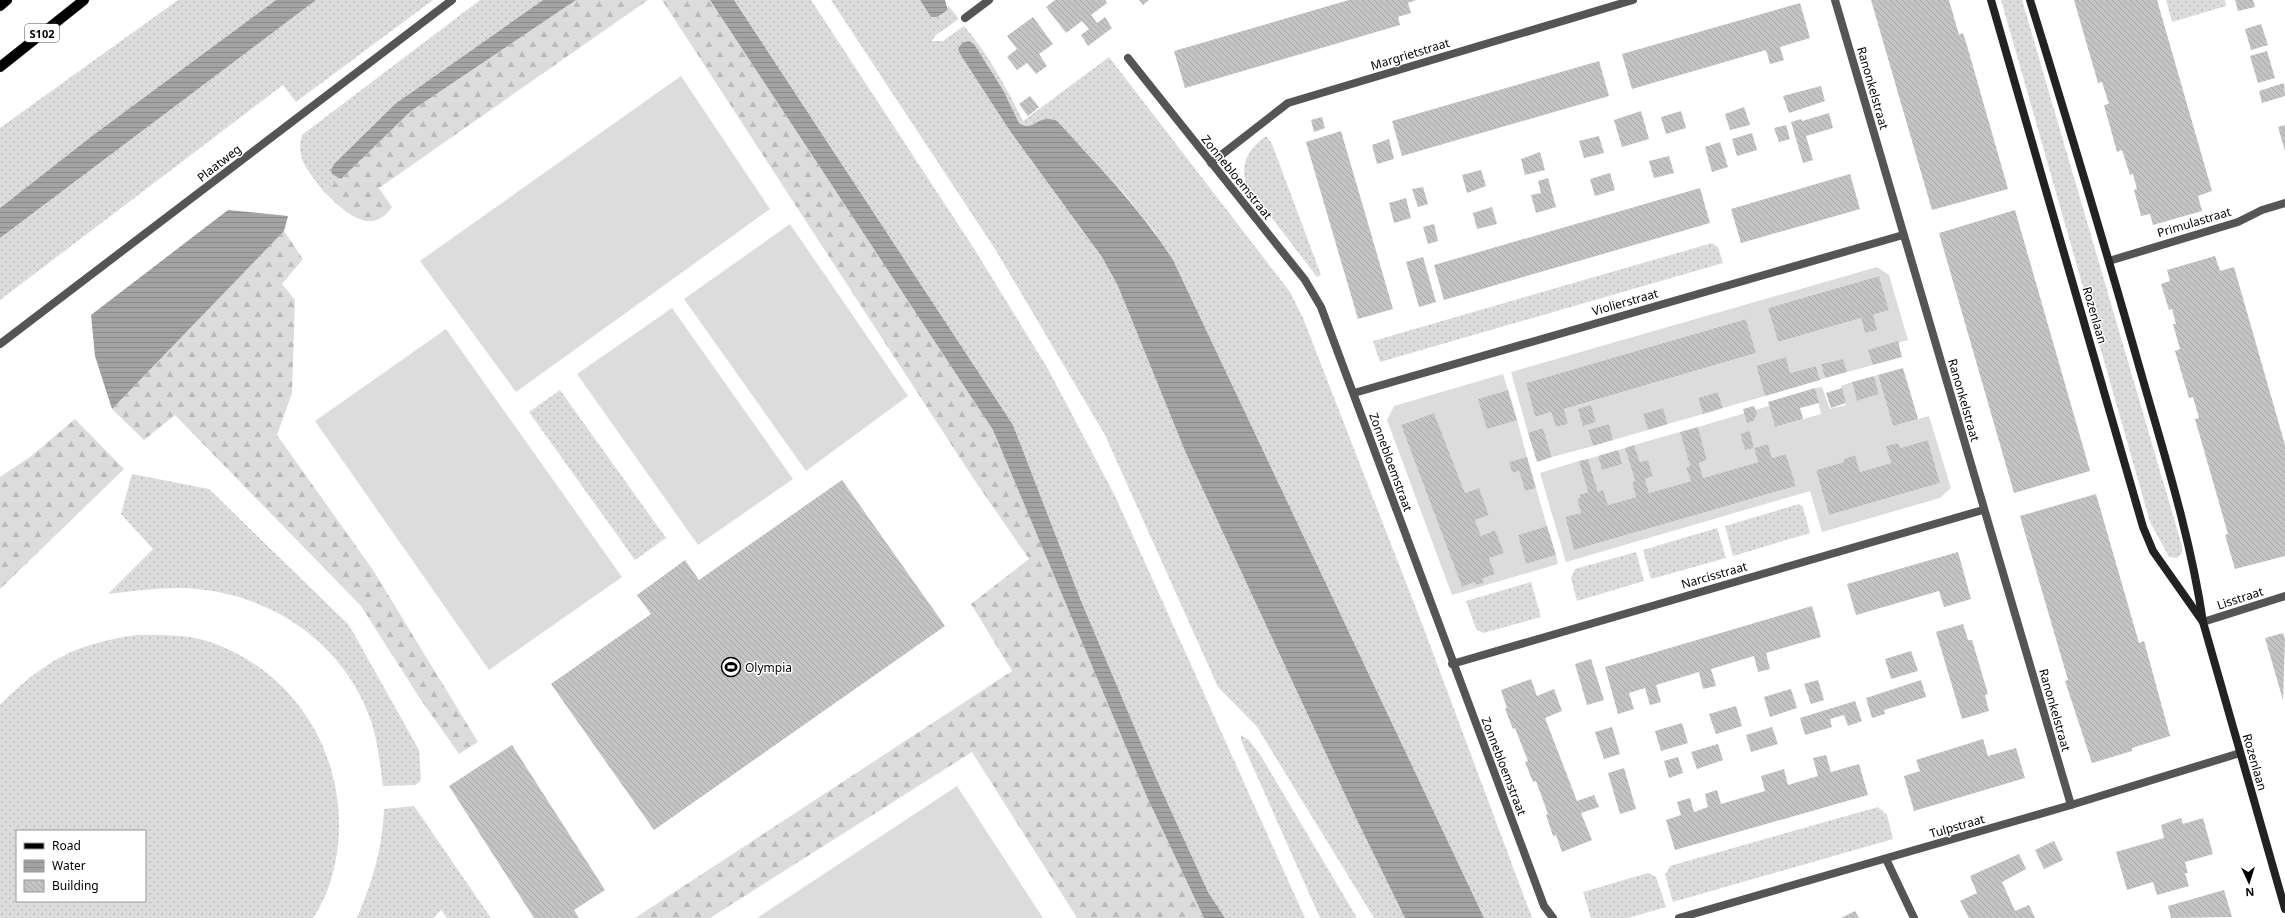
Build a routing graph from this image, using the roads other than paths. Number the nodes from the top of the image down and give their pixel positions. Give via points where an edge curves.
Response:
1 (7, 0) edge
2 (84, 0) edge
3 (452, 0) edge
4 (989, 0) edge
5 (1633, 0) edge
6 (1835, 0) edge
7 (1991, 0) edge
8 (2030, 0) edge
9 (0, 6) edge
10 (965, 18) dead end
11 (1128, 58) dead end
12 (0, 67) edge
13 (1211, 163) junction
14 (2285, 203) edge
15 (1903, 235) junction
16 (2109, 260) junction
17 (0, 344) edge
18 (1354, 393) junction
19 (1983, 510) junction
20 (2285, 596) edge
21 (2203, 622) junction
22 (1452, 664) junction
23 (2240, 753) junction
24 (2071, 805) junction
25 (1886, 859) junction
26 (2285, 909) edge
27 (1553, 918) edge
28 (1679, 918) edge
29 (1914, 918) edge

1 - 9 main road
2 - 12 main road, S102
3 - 17 street, Plaatweg
4 - 10 street
5 - 13 street, Margrietstraat via 1288,103
6 - 15 street, Ranonkelstraat
7 - 21 street, Rozenlaan via 2143,527 2153,551
8 - 16 street, Rozenlaan
11 - 13 street, Zonnebloemstraat
13 - 18 street, Zonnebloemstraat via 1309,287 1321,307
14 - 16 street, Primulastraat via 2262,210 2238,222
15 - 18 street, Violierstraat
15 - 19 street, Ranonkelstraat
16 - 21 street, Rozenlaan via 2182,516 2196,574
18 - 22 street, Zonnebloemstraat
19 - 22 street, Narcisstraat
19 - 24 street, Ranonkelstraat
20 - 21 street, Lisstraat
21 - 23 street, Rozenlaan
22 - 27 street, Zonnebloemstraat via 1544,906
23 - 24 street, Tulpstraat
23 - 26 street, Rozenlaan
24 - 25 street, Tulpstraat
25 - 28 street, Tulpstraat
25 - 29 street

